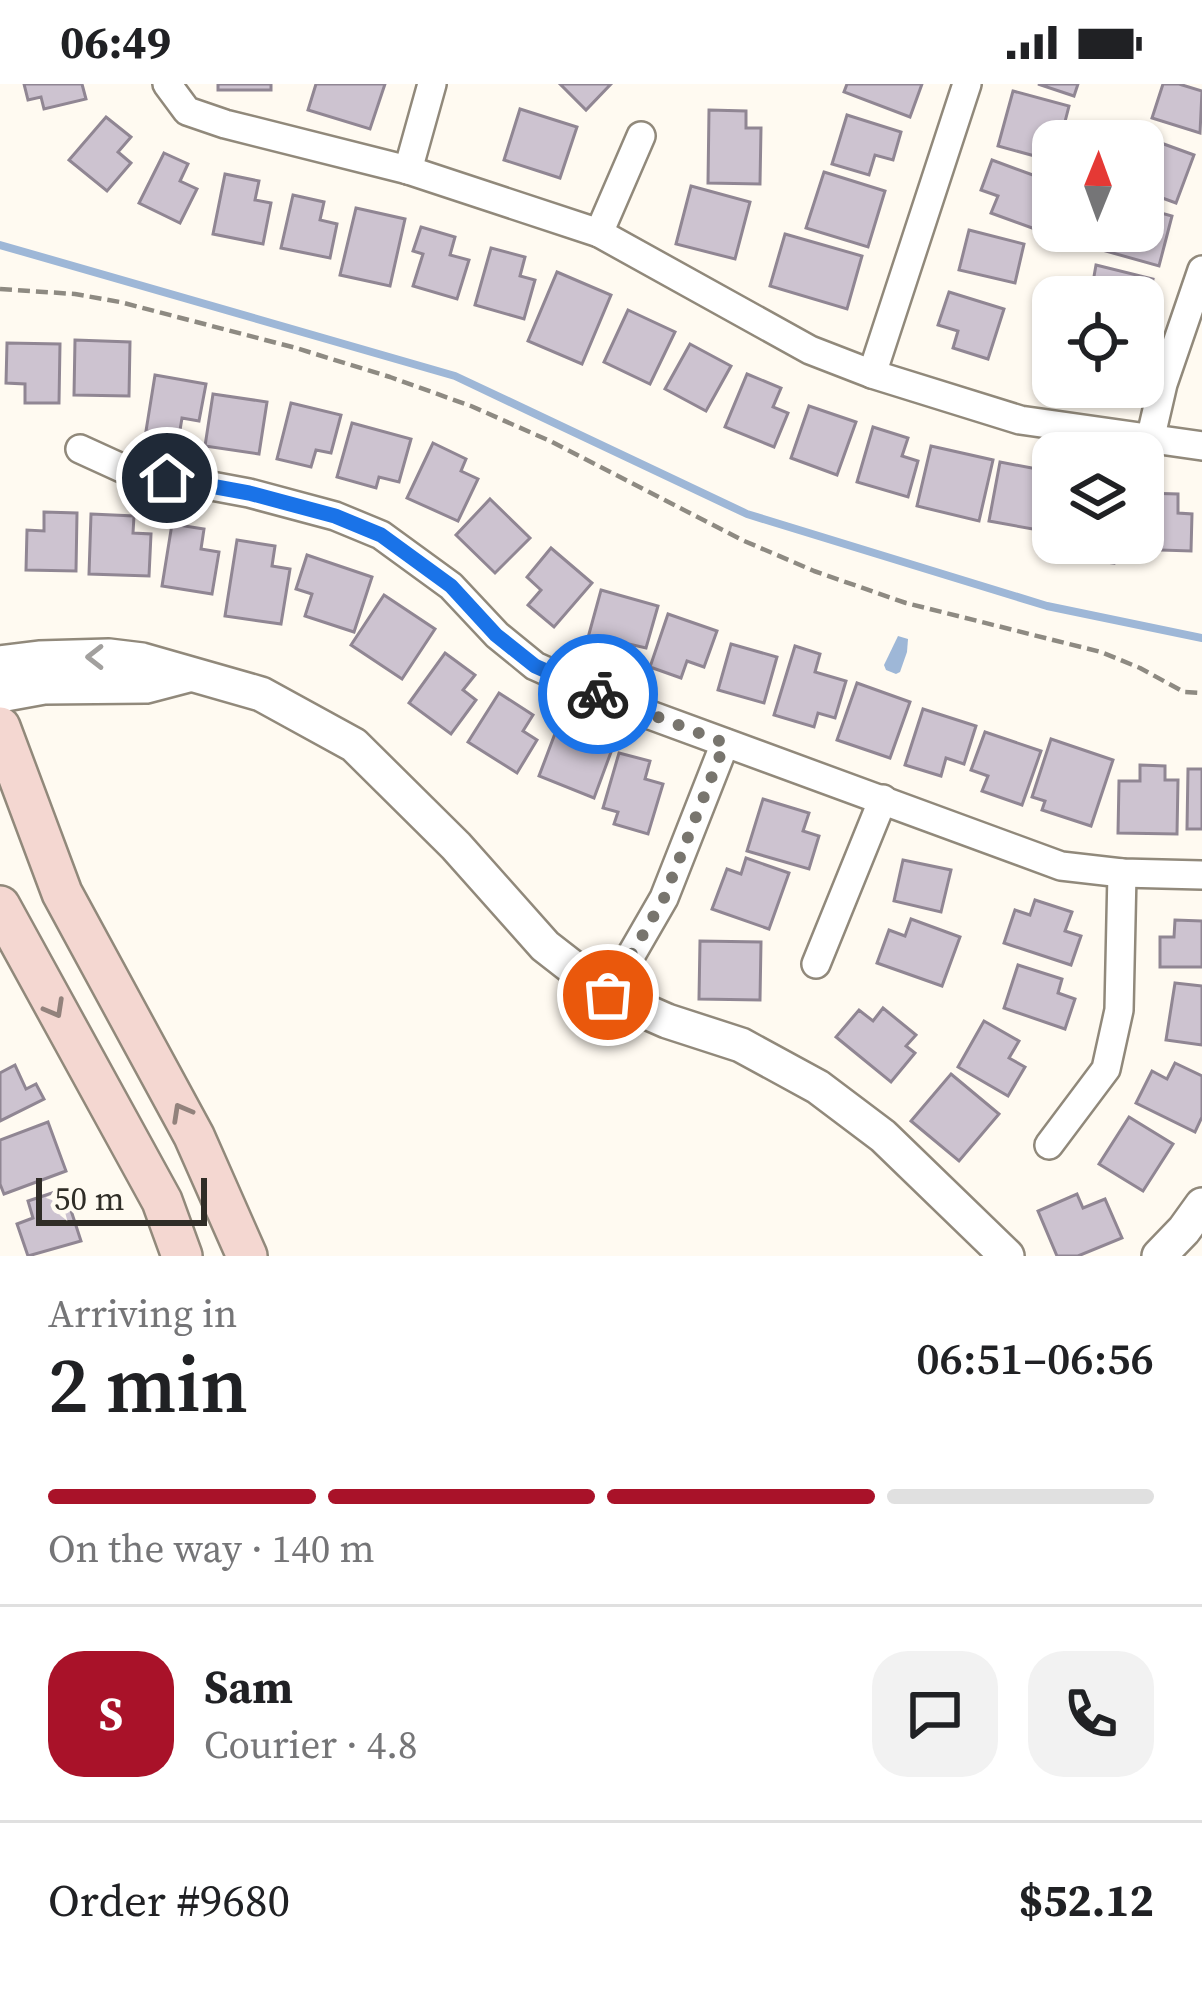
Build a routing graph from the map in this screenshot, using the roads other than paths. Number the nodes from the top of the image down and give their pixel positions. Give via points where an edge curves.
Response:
1 (167, 84) edge
2 (432, 84) edge
3 (968, 84) edge
4 (641, 136) dead end
5 (408, 170) junction
6 (599, 233) junction
7 (1202, 270) edge
8 (872, 374) junction
9 (1098, 432) edge
10 (1152, 432) edge
11 (1164, 442) edge
12 (1202, 446) edge
13 (80, 449) dead end
14 (0, 663) edge
15 (189, 675) junction
16 (0, 695) edge
17 (0, 727) edge
18 (725, 743) junction
19 (883, 799) junction
20 (1122, 873) junction
21 (1202, 875) edge
22 (0, 906) edge
23 (816, 964) dead end
24 (608, 995) junction
25 (1048, 1144) dead end
26 (1202, 1205) edge
27 (182, 1256) edge
28 (247, 1256) edge
29 (1007, 1256) edge
30 (1159, 1256) edge

1 - 5 street via 187,111 206,118
2 - 5 street
3 - 8 street
4 - 6 street
5 - 6 street
6 - 8 street via 810,350
7 - 10 street
8 - 9 street via 1020,420
11 - 12 street
13 - 18 street via 126,470 249,493 381,535 451,586 535,666
15 -> 14 street via 109,656
15 - 16 street via 146,686
15 - 24 street via 261,694 354,745 545,946
28 -> 17 main road via 194,1136 62,893
18 - 19 street
18 - 24 street via 664,898
19 - 20 street via 1061,866
19 - 23 street
20 - 21 street
20 - 25 street via 1119,1010 1106,1069
22 -> 27 main road via 162,1201
24 - 29 street via 741,1045 818,1087 883,1136
26 - 30 street

